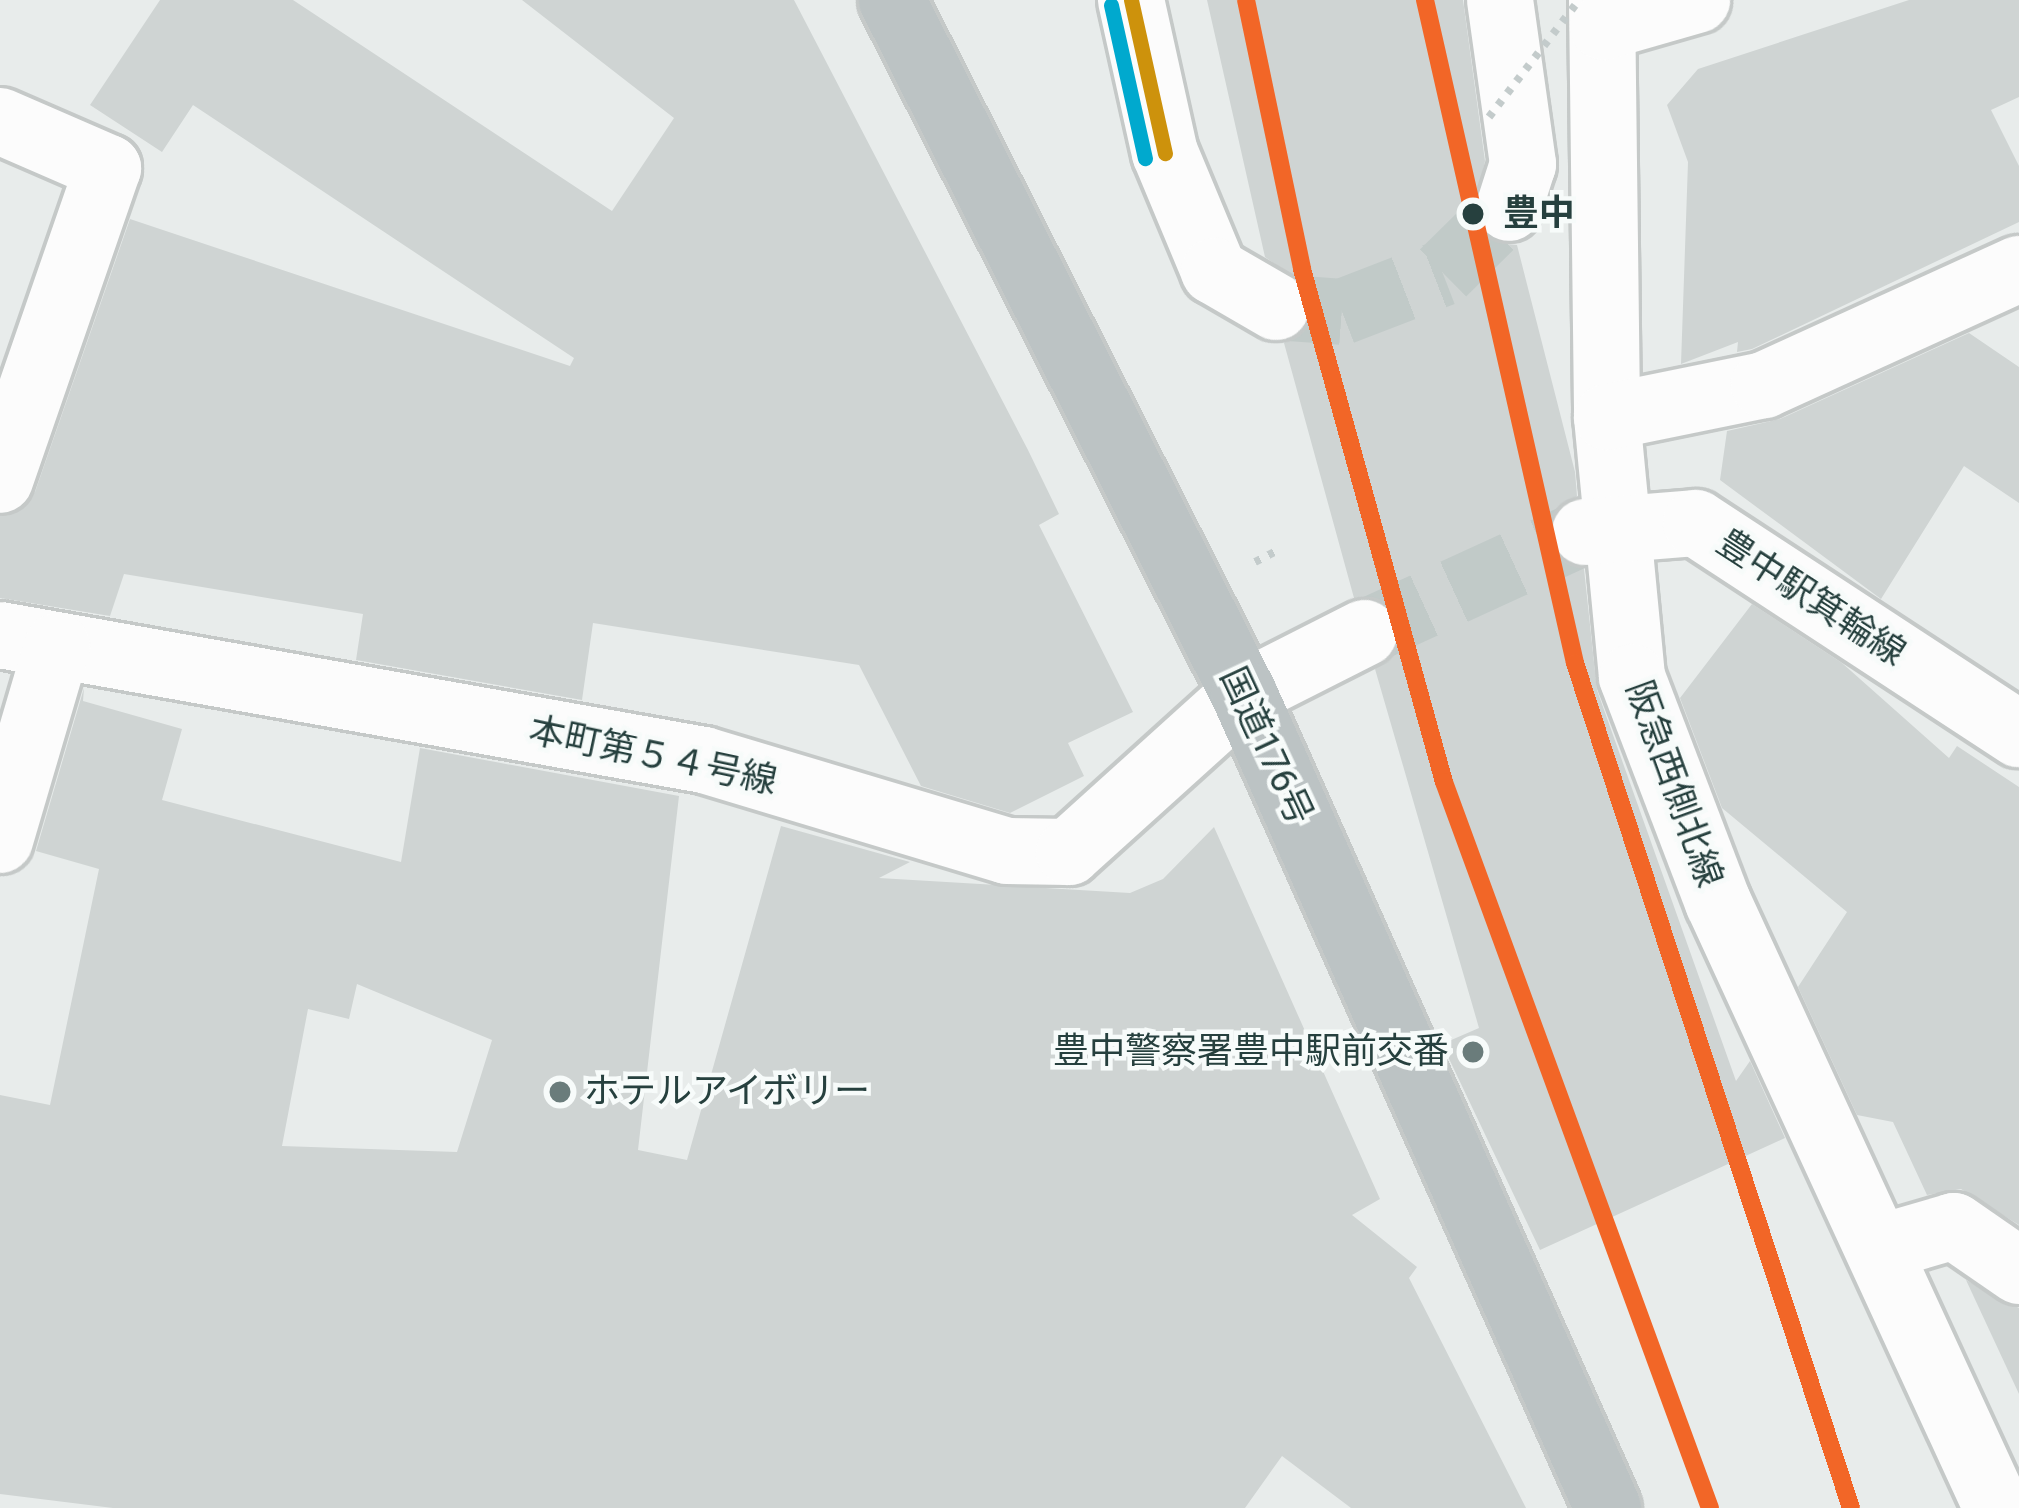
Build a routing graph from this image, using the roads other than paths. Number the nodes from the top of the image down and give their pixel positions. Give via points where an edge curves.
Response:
1 (892, 0) edge
2 (1131, 0) edge
3 (1500, 0) edge
4 (1697, 0) edge
5 (1595, 9) edge
6 (0, 121) edge
7 (1509, 208) tunnel mouth
8 (2019, 269) edge
9 (1276, 307) tunnel mouth
10 (1607, 417) junction
11 (0, 480) edge
12 (1601, 530) junction
13 (1364, 633) tunnel mouth
14 (29, 640) edge
15 (1244, 694) junction
16 (2019, 734) edge
17 (0, 840) edge
18 (1879, 1248) junction
19 (2019, 1271) edge
20 (1608, 1508) edge
21 (1997, 1508) edge

1 - 15 highway, 国道176号
2 - 9 street via 1165,153 1214,272
3 - 7 street via 1523,164
4 - 5 street
5 - 10 street, 阪急西側北線
6 - 11 street via 108,168
8 - 10 street via 1764,385
10 - 12 street, 阪急西側北線
12 - 16 street, 豊中駅箕輪線 via 1696,523
12 - 18 street, 阪急西側北線 via 1632,677 1718,902
13 - 15 street
14 - 15 street, 本町第５４号線 via 704,760 1007,851 1070,852
14 - 17 street
15 - 20 highway, 国道176号
18 - 19 street via 1954,1226
18 - 21 street, 阪急西側北線

